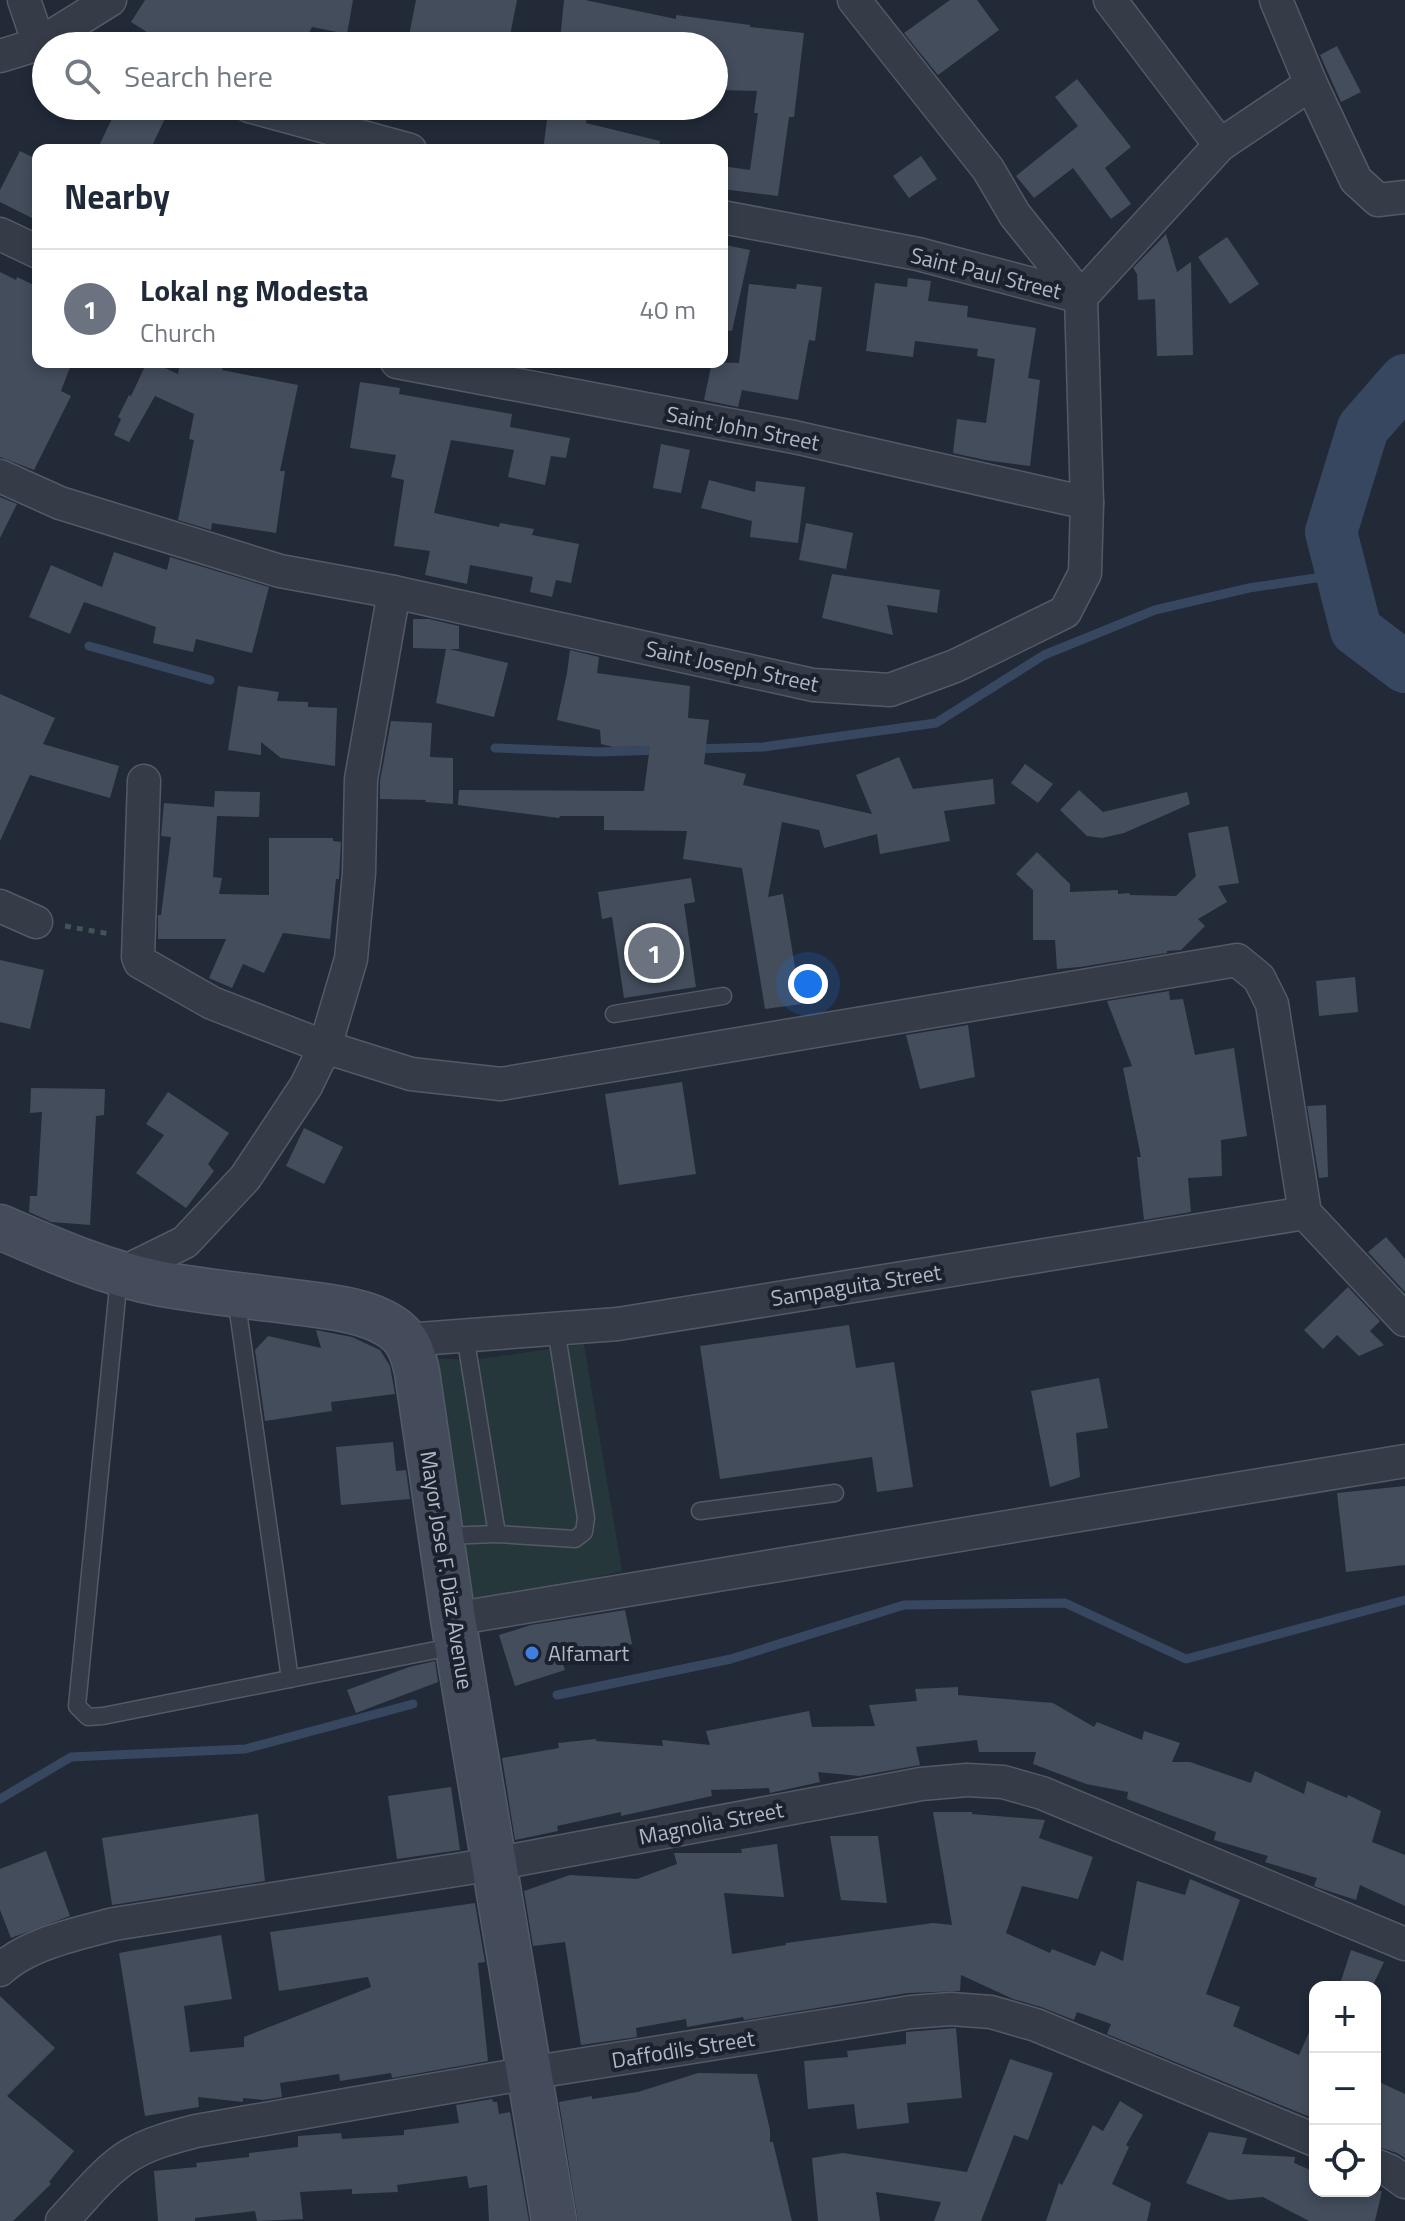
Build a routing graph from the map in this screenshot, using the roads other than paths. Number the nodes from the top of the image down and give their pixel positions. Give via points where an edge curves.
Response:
1 (24, 0) edge
2 (110, 0) edge
3 (854, 0) edge
4 (1110, 0) edge
5 (1276, 0) edge
6 (38, 32) edge
7 (62, 32) edge
8 (32, 48) edge
9 (0, 56) edge
10 (1311, 84) junction
11 (300, 120) edge
12 (388, 144) edge
13 (1220, 145) junction
14 (1405, 197) edge
15 (728, 218) edge
16 (0, 234) edge
17 (32, 249) edge
18 (1081, 297) junction
19 (429, 368) edge
20 (0, 476) edge
21 (1087, 503) junction
22 (394, 592) junction
23 (144, 781) dead end
24 (0, 906) edge
25 (36, 922) road end
26 (723, 996) dead end
27 (614, 1014) dead end
28 (325, 1047) junction
29 (1305, 1213) junction
30 (0, 1227) edge
31 (120, 1274) junction
32 (236, 1294) junction
33 (1405, 1320) edge
34 (556, 1329) junction
35 (465, 1335) junction
36 (406, 1340) junction
37 (1405, 1461) edge
38 (835, 1493) dead end
39 (700, 1511) dead end
40 (497, 1534) junction
41 (441, 1536) junction
42 (455, 1632) junction
43 (290, 1679) junction
44 (494, 1864) junction
45 (1405, 1944) edge
46 (0, 1970) edge
47 (529, 2073) junction
48 (1309, 2138) edge
49 (1381, 2167) edge
50 (1405, 2182) edge
51 (62, 2221) edge
52 (554, 2221) edge

1 - 6 street
2 - 7 street
3 - 18 street
4 - 13 street
5 - 10 street
8 - 9 street
10 - 13 street, Saint Paul Street
10 - 14 street via 1356,180 1378,200
11 - 12 street
13 - 18 street, Saint Paul Street
15 - 18 street, Saint Paul Street via 918,254
16 - 17 street
18 - 21 street, Saint Joseph Street
19 - 21 street, Saint John Street via 794,437
20 - 22 street, Saint Joseph Street via 60,503 280,571
21 - 22 street, Saint Joseph Street via 1085,573 1065,612 955,666 890,690 813,685
22 - 28 street via 361,779 351,959
23 - 28 street via 138,957 212,1003
24 - 25 street
26 - 27 lane
28 - 29 street via 411,1074 501,1084 1237,960 1259,978 1272,1004
28 - 31 street via 306,1086 245,1178 185,1242
29 - 33 street
29 - 34 street, Sampaguita Street via 618,1324
30 - 31 main road
31 - 32 main road
31 - 43 lane via 77,1706 88,1717 103,1716
32 - 36 main road via 369,1316
32 - 43 lane
34 - 35 street, Sampaguita Street
34 - 40 lane via 584,1532 575,1539
35 - 36 street, Sampaguita Street
35 - 40 lane
36 - 41 main road, Mayor Jose F. Diaz Avenue via 417,1372
37 - 42 street
38 - 39 lane
40 - 41 lane
41 - 42 main road, Mayor Jose F. Diaz Avenue
42 - 43 lane
42 - 44 main road, Mayor Jose F. Diaz Avenue
44 - 45 street, Magnolia Street via 921,1784 1003,1782 1042,1793
44 - 46 street, Magnolia Street via 114,1924 42,1946
44 - 47 main road, Mayor Jose F. Diaz Avenue
47 - 48 street, Daffodils Street via 911,2012 991,2012 1036,2025
47 - 51 street, Daffodils Street via 161,2140 129,2155
47 - 52 main road, Mayor Jose F. Diaz Avenue
49 - 50 street

